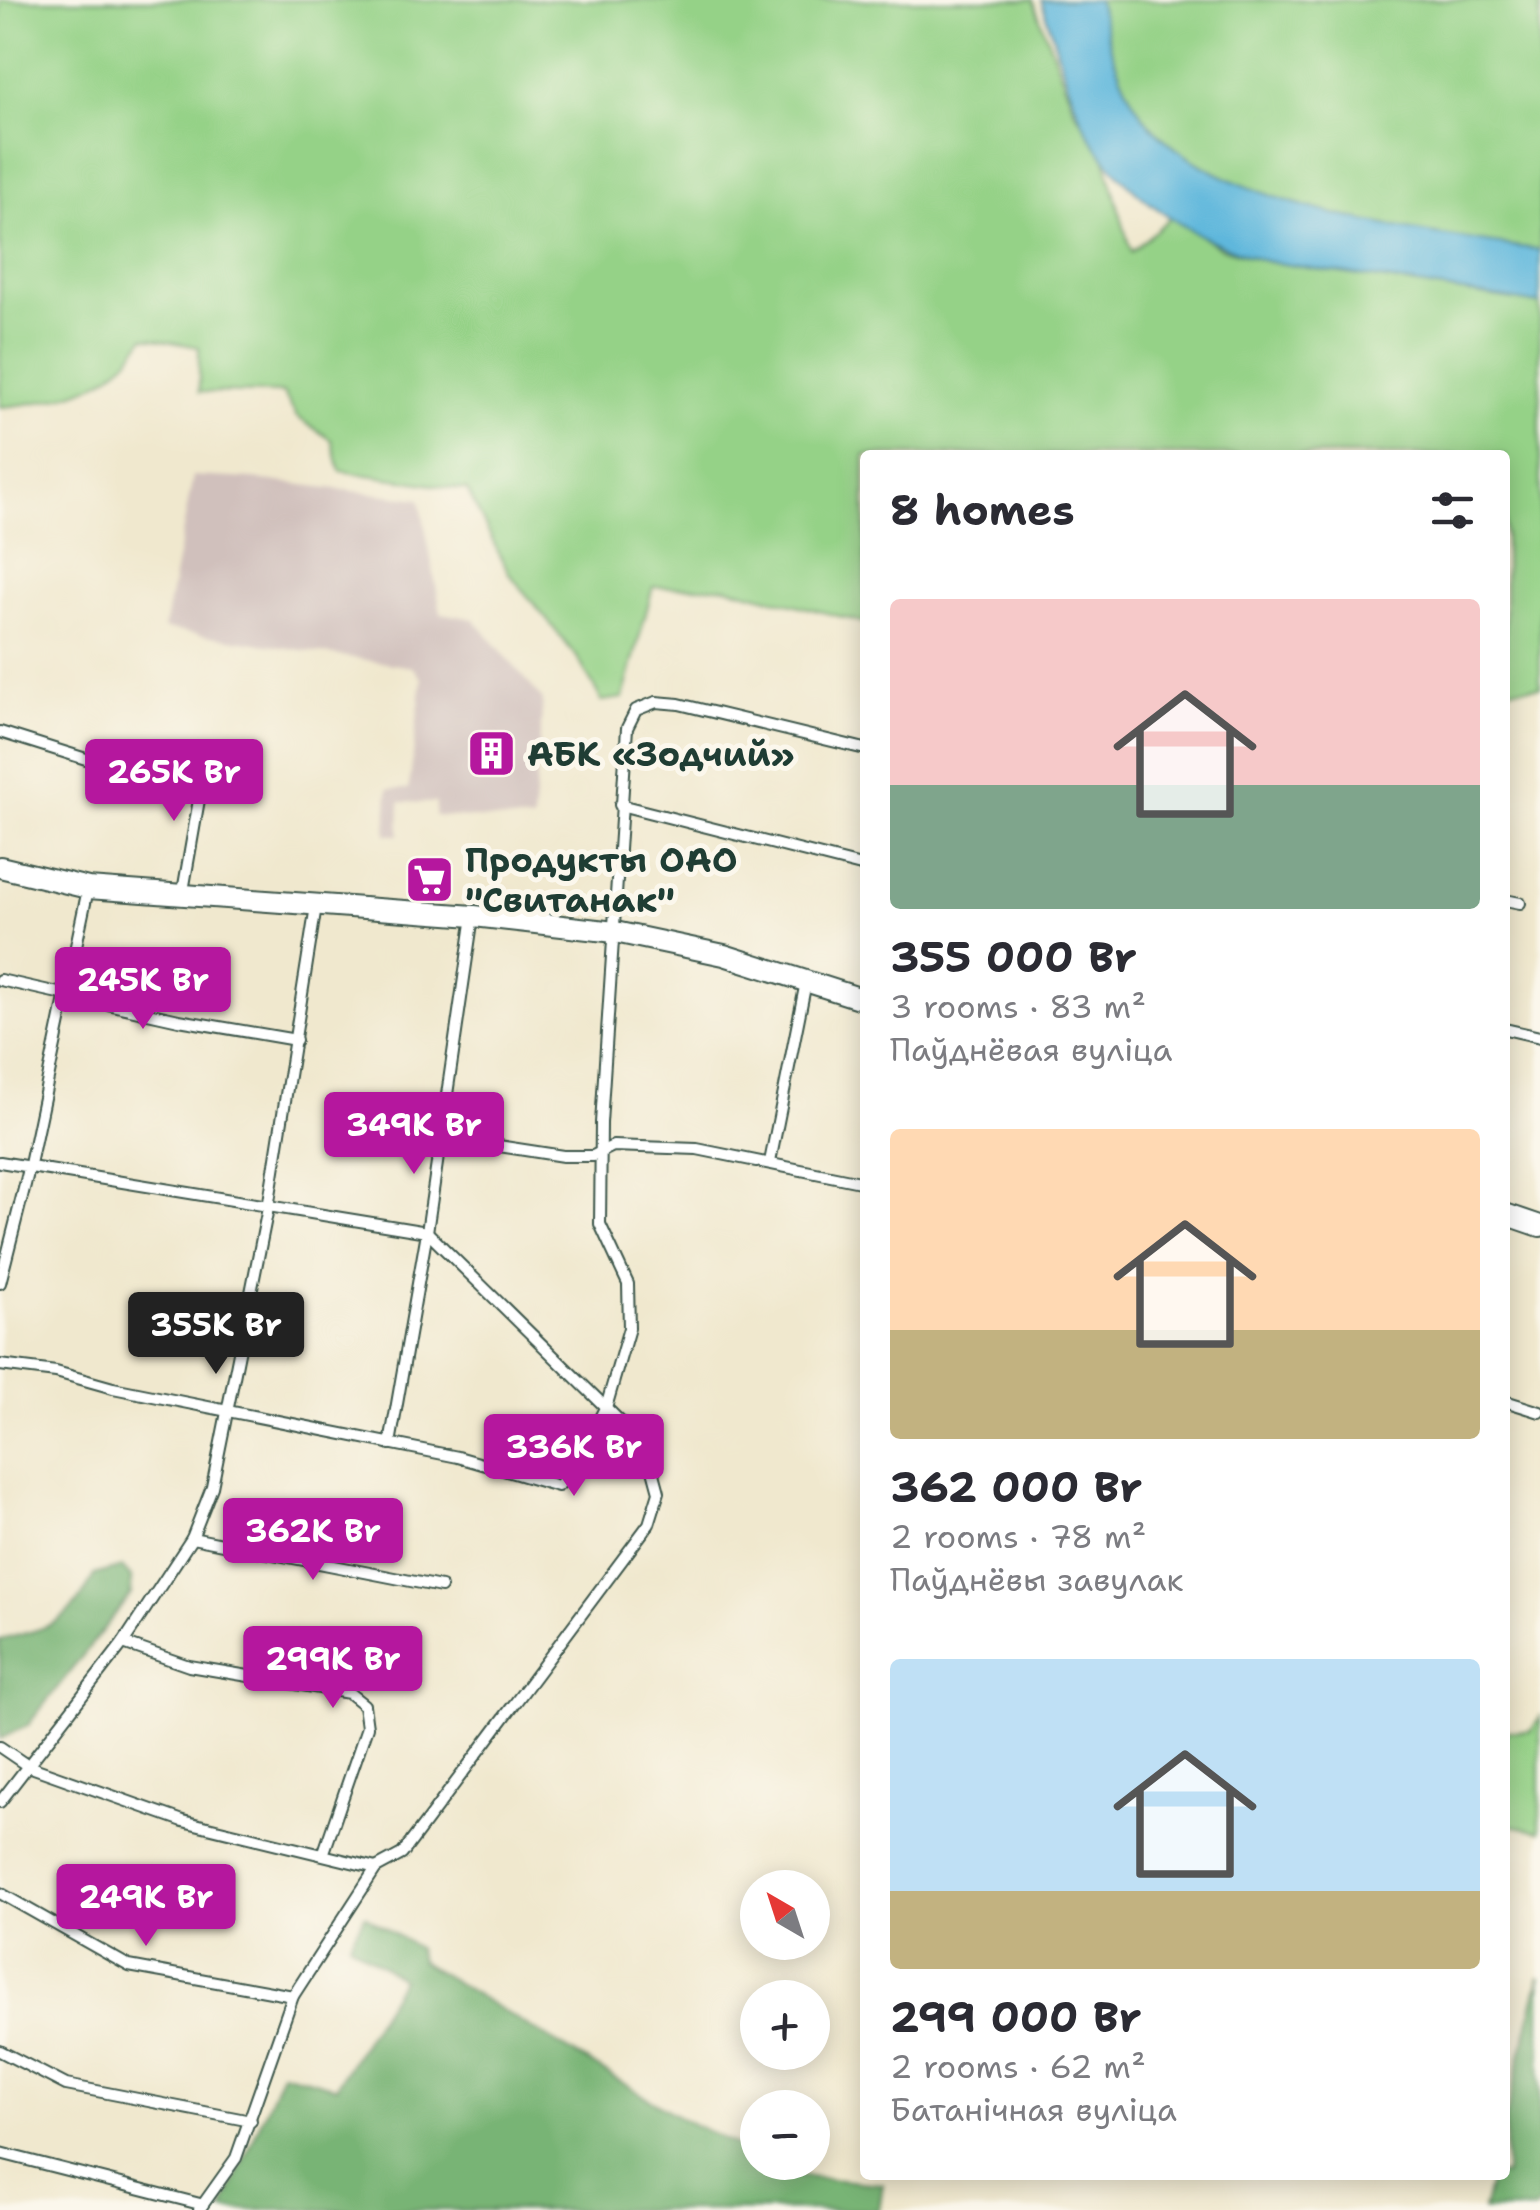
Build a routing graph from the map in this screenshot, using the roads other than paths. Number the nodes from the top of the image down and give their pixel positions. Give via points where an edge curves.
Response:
1 (0, 732) edge
2 (860, 748) edge
3 (620, 805) junction
4 (860, 866) edge
5 (0, 867) edge
6 (88, 888) junction
7 (182, 897) junction
8 (1510, 901) edge
9 (1520, 903) dead end
10 (316, 906) junction
11 (474, 916) junction
12 (615, 932) junction
13 (0, 980) edge
14 (807, 980) junction
15 (67, 995) junction
16 (860, 998) edge
17 (1510, 1030) edge
18 (1540, 1037) edge
19 (296, 1040) junction
20 (441, 1136) junction
21 (607, 1148) junction
22 (0, 1162) edge
23 (770, 1162) junction
24 (29, 1170) junction
25 (860, 1182) edge
26 (268, 1208) junction
27 (1510, 1216) edge
28 (1540, 1226) edge
29 (427, 1232) junction
30 (0, 1283) edge
31 (0, 1364) edge
32 (1510, 1403) edge
33 (607, 1404) junction
34 (230, 1412) junction
35 (1540, 1412) edge
36 (390, 1444) junction
37 (192, 1538) junction
38 (441, 1587) dead end
39 (123, 1643) junction
40 (0, 1747) edge
41 (28, 1766) junction
42 (0, 1802) edge
43 (324, 1852) junction
44 (376, 1868) junction
45 (0, 1893) edge
46 (294, 1996) junction
47 (0, 2051) edge
48 (250, 2121) junction
49 (0, 2152) edge
50 (200, 2207) edge

1 - 7 street via 102,764 194,783 200,794
2 - 3 street via 656,702 636,710 627,728
3 - 4 street
3 - 12 street
5 - 6 highway
6 - 7 highway
6 - 15 street
7 - 10 highway
8 - 9 street
10 - 11 highway
10 - 19 street
11 - 12 highway
11 - 20 street
12 - 14 highway
12 - 21 street
13 - 15 street
14 - 16 highway
14 - 23 street
15 - 19 street
15 - 24 street
17 - 18 street
19 - 26 street
20 - 21 street via 562,1156 593,1156
20 - 29 street
21 - 23 street via 697,1149
21 - 33 street via 600,1224 628,1284 630,1328
22 - 24 street
23 - 25 street
24 - 26 street
24 - 30 street
26 - 29 street
26 - 34 street
27 - 28 highway
29 - 33 street
29 - 36 street
31 - 34 street
32 - 35 street
33 - 36 street via 574,1471 558,1486
33 - 44 street via 652,1466 659,1492 649,1524 402,1854
34 - 36 street
34 - 37 street
37 - 38 street
37 - 39 street
39 - 41 street
39 - 43 street via 205,1670 349,1693 364,1705 367,1727
40 - 41 street
41 - 42 street
41 - 43 street via 183,1822
43 - 44 street
44 - 46 street
45 - 46 street via 129,1966
46 - 48 street
47 - 48 street via 66,2085
48 - 50 street via 236,2158
49 - 50 street

